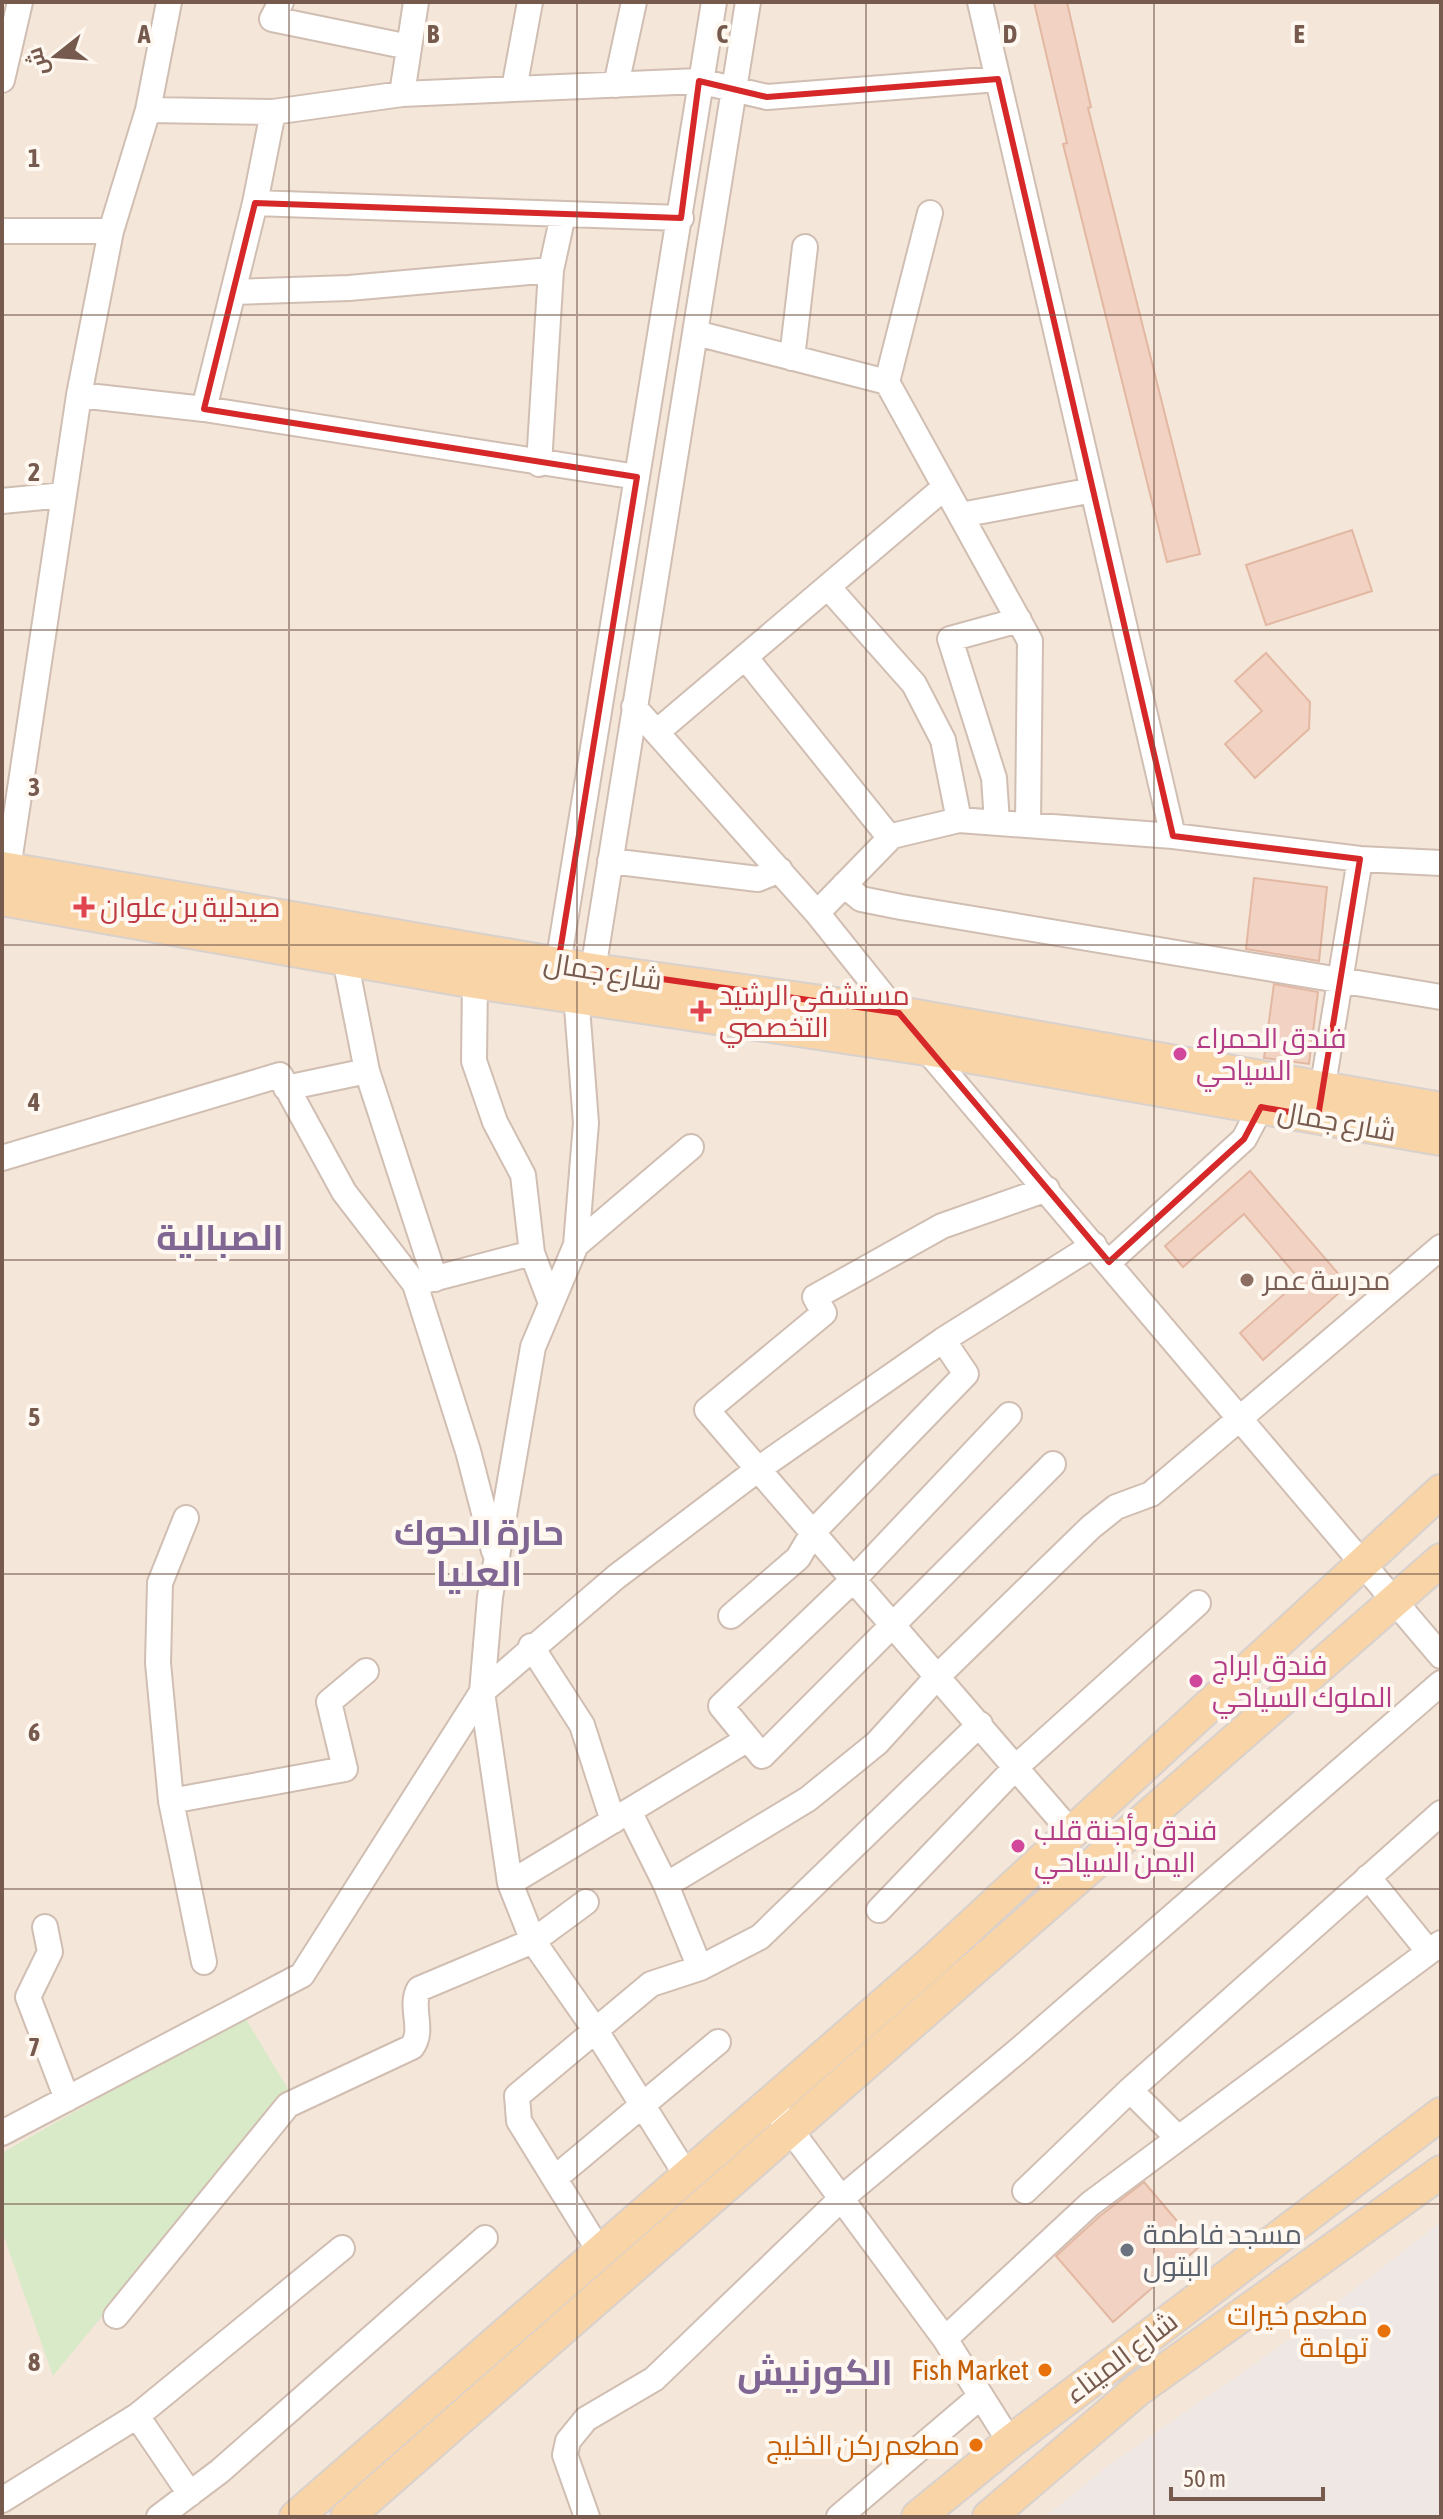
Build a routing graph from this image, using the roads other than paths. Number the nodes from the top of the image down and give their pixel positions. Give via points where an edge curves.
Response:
1 (20, 2) edge
2 (169, 2) edge
3 (281, 2) edge
4 (416, 2) edge
5 (530, 2) edge
6 (634, 2) edge
7 (714, 2) edge
8 (748, 2) edge
9 (980, 2) edge
10 (409, 47) junction
11 (998, 79) junction
12 (2, 80) edge
13 (699, 81) junction
14 (616, 85) junction
15 (732, 88) junction
16 (514, 89) junction
17 (402, 94) junction
18 (148, 110) junction
19 (273, 112) junction
20 (255, 203) junction
21 (930, 213) dead end
22 (563, 215) junction
23 (681, 218) junction
24 (2, 231) edge
25 (111, 231) junction
26 (805, 247) dead end
27 (551, 270) junction
28 (233, 292) junction
29 (696, 333) junction
30 (792, 358) junction
31 (887, 382) junction
32 (79, 395) junction
33 (204, 409) junction
34 (539, 464) junction
35 (637, 477) junction
36 (945, 487) junction
37 (1093, 490) junction
38 (64, 495) junction
39 (2, 501) edge
40 (961, 515) junction
41 (828, 587) junction
42 (1019, 620) junction
43 (745, 657) junction
44 (634, 707) junction
45 (658, 731) junction
46 (959, 820) junction
47 (997, 822) junction
48 (1028, 825) junction
49 (1173, 836) junction
50 (890, 838) junction
51 (1360, 859) junction
52 (610, 861) junction
53 (1441, 863) edge
54 (780, 870) junction
55 (4, 884) edge
56 (844, 885) junction
57 (817, 913) junction
58 (345, 959) junction
59 (558, 964) junction
60 (1341, 978) junction
61 (475, 982) junction
62 (584, 982) junction
63 (1441, 997) edge
64 (899, 1013) junction
65 (926, 1049) junction
66 (367, 1071) junction
67 (286, 1088) junction
68 (1320, 1102) junction
69 (1261, 1107) junction
70 (1441, 1109) edge
71 (1441, 1139) edge
72 (691, 1147) dead end
73 (2, 1158) edge
74 (1047, 1189) junction
75 (576, 1245) junction
76 (1441, 1247) edge
77 (532, 1253) junction
78 (1102, 1254) junction
79 (425, 1281) junction
80 (551, 1303) junction
81 (943, 1340) junction
82 (1009, 1415) dead end
83 (1240, 1422) junction
84 (1053, 1464) dead end
85 (757, 1470) junction
86 (1441, 1491) edge
87 (186, 1518) dead end
88 (814, 1531) junction
89 (496, 1560) junction
90 (1441, 1560) edge
91 (1361, 1563) junction
92 (854, 1579) junction
93 (1198, 1603) dead end
94 (1394, 1603) junction
95 (731, 1616) dead end
96 (895, 1626) junction
97 (531, 1646) junction
98 (1441, 1656) edge
99 (366, 1671) dead end
100 (937, 1677) junction
101 (1441, 1683) edge
102 (482, 1692) junction
103 (980, 1724) junction
104 (748, 1739) junction
105 (1016, 1767) junction
106 (171, 1801) junction
107 (1441, 1813) edge
108 (621, 1816) junction
109 (1071, 1832) junction
110 (1368, 1877) junction
111 (510, 1883) junction
112 (666, 1885) junction
113 (586, 1902) dead end
114 (879, 1910) dead end
115 (45, 1927) dead end
116 (533, 1941) junction
117 (1435, 1947) edge
118 (204, 1962) dead end
119 (700, 1968) junction
120 (596, 2031) junction
121 (718, 2042) dead end
122 (1130, 2090) junction
123 (67, 2099) junction
124 (771, 2103) junction
125 (642, 2105) junction
126 (1441, 2114) edge
127 (791, 2130) junction
128 (2, 2133) edge
129 (1178, 2138) junction
130 (1441, 2172) edge
131 (687, 2176) junction
132 (555, 2178) junction
133 (1025, 2191) dead end
134 (843, 2197) junction
135 (485, 2238) dead end
136 (342, 2248) dead end
137 (600, 2252) junction
138 (116, 2316) dead end
139 (945, 2339) junction
140 (981, 2396) junction
141 (137, 2416) junction
142 (1010, 2442) junction
143 (1037, 2476) junction
144 (190, 2494) junction
145 (2, 2500) edge
146 (159, 2517) edge
147 (296, 2517) edge
148 (347, 2517) edge
149 (587, 2517) edge
150 (839, 2517) edge
151 (918, 2517) edge
152 (989, 2517) edge

1 - 12 street
2 - 18 street
3 - 10 street via 272,19
4 - 10 street
5 - 16 street
6 - 14 street
7 - 13 street
8 - 15 street
9 - 11 street
10 - 17 street
11 - 15 street via 767,97
11 - 37 street
13 - 14 street
13 - 15 street
13 - 23 street
14 - 16 street
15 - 29 street
16 - 17 street
17 - 19 street
18 - 19 street
18 - 25 street
19 - 20 street
20 - 22 street
20 - 28 street
21 - 31 street
22 - 23 street
22 - 27 street
23 - 35 street
24 - 25 street
25 - 32 street
26 - 30 street
27 - 28 street via 349,288
27 - 34 street
28 - 33 street
29 - 30 street
29 - 44 street
30 - 31 street
31 - 36 street
32 - 33 street
32 - 38 street
33 - 34 street
34 - 35 street
35 - 59 street
36 - 40 street
36 - 41 street
37 - 40 street
37 - 49 street
38 - 39 street
38 - 55 street
40 - 42 street
41 - 43 street
41 - 46 street via 914,684 943,740
42 - 47 street via 950,639 994,778
42 - 48 street via 1030,641
43 - 45 street
43 - 50 street
44 - 45 street
44 - 52 street
45 - 54 street
46 - 47 street
46 - 50 street
47 - 48 street
48 - 49 street
49 - 51 street
50 - 56 street
51 - 53 street
51 - 60 street
52 - 54 street via 758,879
52 - 62 street
54 - 57 street
55 - 58 main road, شارع جمال
55 - 59 main road, شارع جمال
56 - 57 street
56 - 60 street via 861,899 901,907
57 - 64 street
58 - 61 main road, شارع جمال
58 - 66 street
59 - 62 main road, شارع جمال
60 - 63 street
60 - 68 street
61 - 62 main road, شارع جمال
61 - 77 street via 474,1061 495,1122 523,1175
62 - 64 main road, شارع جمال
62 - 65 main road, شارع جمال
62 - 75 street via 586,1123
64 - 65 street
64 - 68 main road, شارع جمال
65 - 69 main road, شارع جمال
65 - 74 street
66 - 67 street
66 - 79 street
67 - 73 street via 280,1075
67 - 79 street via 344,1192
68 - 69 main road, شارع جمال
68 - 70 main road, شارع جمال
68 - 71 main road, شارع جمال
69 - 78 street via 1244,1139
72 - 75 street
74 - 78 street
74 - 85 street via 942,1226 815,1297 824,1313 707,1410
75 - 80 street
76 - 83 street
77 - 79 street
77 - 80 street
78 - 81 street
78 - 83 street
79 - 89 street
80 - 89 street via 533,1347
81 - 85 street
81 - 88 street via 966,1374
82 - 92 street
83 - 91 street
83 - 100 street via 1151,1494 1116,1507 1091,1527
84 - 96 street
85 - 88 street
85 - 97 street
86 - 91 main road
87 - 106 street via 160,1583 158,1663
88 - 92 street
88 - 95 street via 798,1558
89 - 102 street
90 - 94 main road
91 - 94 street
91 - 109 main road
92 - 96 street
92 - 104 street via 721,1706
93 - 105 street
94 - 98 street
94 - 127 main road
96 - 100 street
96 - 104 street via 762,1756
97 - 102 street
97 - 108 street via 582,1725
99 - 106 street via 329,1702 345,1769
100 - 103 street
100 - 112 street via 877,1743 808,1799
101 - 134 street
102 - 111 street
102 - 123 street via 302,1975
103 - 105 street
103 - 119 street via 760,1937
104 - 108 street
105 - 109 street
105 - 114 street
106 - 118 street
107 - 110 street
108 - 111 street
108 - 112 street
109 - 124 main road
110 - 117 street
110 - 122 street
111 - 116 street
112 - 119 street
113 - 116 street
115 - 123 street via 50,1952 28,1997
116 - 120 street
116 - 138 street via 426,1984 415,1996 418,2034 412,2047 288,2105
117 - 129 street
119 - 120 street via 651,1984
120 - 125 street
120 - 132 street via 517,2096 519,2121
121 - 125 street
122 - 129 street
122 - 133 street
123 - 128 street
124 - 127 street
124 - 131 main road
125 - 131 street
125 - 132 street
126 - 142 main road, شارع الميناء
127 - 134 street
127 - 148 main road
129 - 139 street via 1090,2204
130 - 143 main road via 1136,2391
131 - 137 main road
132 - 137 street
134 - 139 street
134 - 149 street via 654,2379 575,2431 565,2455
135 - 144 street
136 - 141 street
137 - 147 main road
139 - 140 street
140 - 142 street
140 - 150 street
141 - 144 street
141 - 145 street
142 - 143 main road
142 - 151 main road, شارع الميناء
143 - 152 main road
144 - 146 street

